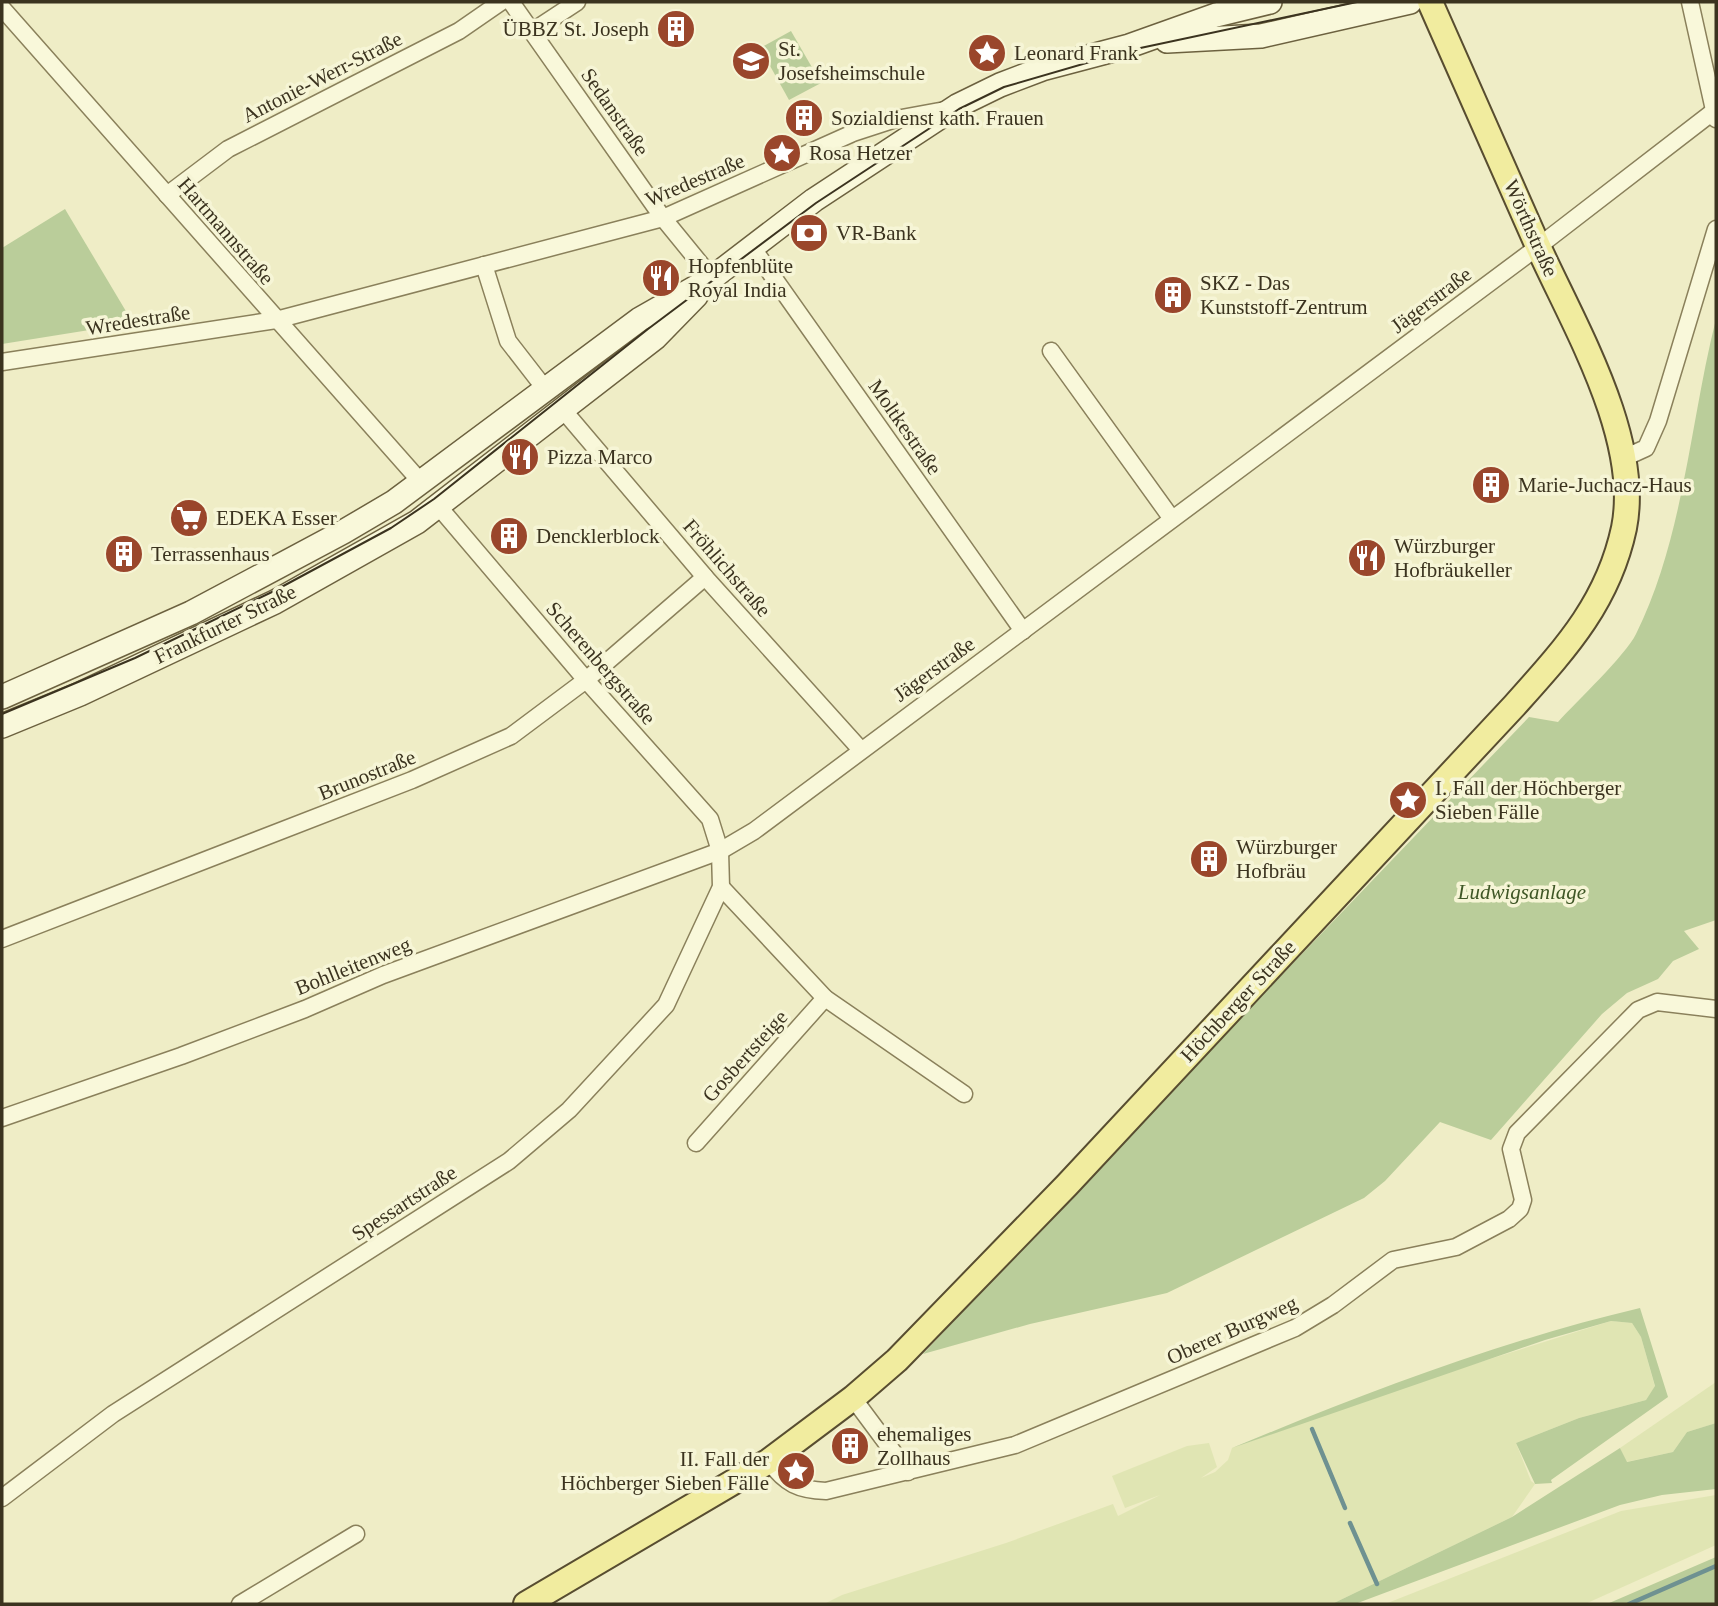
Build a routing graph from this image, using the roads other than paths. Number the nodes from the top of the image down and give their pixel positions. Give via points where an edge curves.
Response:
1 (501, 2) edge
2 (511, 2) edge
3 (577, 2) edge
4 (1270, 2) edge
5 (1410, 2) edge
6 (1430, 2) edge
7 (1690, 2) edge
8 (6, 8) edge
9 (533, 31) junction
10 (1129, 46) junction
11 (957, 106) junction
12 (1715, 116) edge
13 (167, 195) junction
14 (663, 218) junction
15 (1716, 229) edge
16 (1539, 246) junction
17 (752, 247) junction
18 (484, 265) junction
19 (712, 278) junction
20 (276, 320) junction
21 (1051, 351) dead end
22 (2, 362) edge
23 (546, 390) junction
24 (564, 411) junction
25 (1624, 458) junction
26 (420, 481) junction
27 (439, 507) junction
28 (1172, 519) junction
29 (705, 577) junction
30 (1023, 631) junction
31 (586, 680) junction
32 (2, 697) edge
33 (2, 726) edge
34 (861, 750) junction
35 (720, 851) junction
36 (721, 887) junction
37 (2, 939) edge
38 (825, 998) junction
39 (1716, 1009) edge
40 (964, 1094) dead end
41 (2, 1118) edge
42 (696, 1143) dead end
43 (853, 1398) junction
44 (769, 1461) junction
45 (908, 1472) junction
46 (2, 1498) edge
47 (356, 1534) dead end
48 (240, 1604) edge
49 (526, 1604) edge

1 - 13 street, Antonie-Werr-Straße via 459,31 228,149
2 - 9 street, Sedanstraße
3 - 9 street
4 - 10 street, Frankfurter Straße via 1216,15
5 - 10 street, Frankfurter Straße via 1261,36
6 - 16 main road, Wörthstraße
7 - 12 street
8 - 13 street, Hartmannstraße
9 - 14 street, Sedanstraße
10 - 11 street, Frankfurter Straße via 1042,69
11 - 14 street, Wredestraße via 853,133
11 - 17 street, Frankfurter Straße via 814,200
12 - 16 street, Jägerstraße
13 - 20 street, Hartmannstraße
14 - 18 street, Wredestraße
14 - 19 street, Sedanstraße
15 - 25 street via 1658,421 1646,448
16 - 25 main road, Wörthstraße via 1612,415
16 - 28 street, Jägerstraße
17 - 19 street, Frankfurter Straße
17 - 30 street, Moltkestraße
18 - 20 street, Wredestraße
18 - 23 street via 508,341
19 - 23 street, Frankfurter Straße via 640,319
19 - 24 street, Frankfurter Straße via 655,338
20 - 22 street, Wredestraße
20 - 26 street, Hartmannstraße
21 - 28 street
23 - 24 street
23 - 26 street, Frankfurter Straße
24 - 27 street, Frankfurter Straße
24 - 29 street, Fröhlichstraße
25 - 43 main road, Höchberger Straße via 1624,526 1612,569 1596,606 1559,656 935,1323
26 - 27 street
26 - 32 street, Frankfurter Straße via 343,532 248,584
27 - 31 street, Scherenbergstraße
27 - 33 street, Frankfurter Straße via 275,602
28 - 30 street, Jägerstraße
29 - 31 street, Brunostraße
29 - 34 street, Fröhlichstraße
30 - 34 street, Jägerstraße
31 - 35 street, Scherenbergstraße via 710,819
31 - 37 street, Brunostraße via 511,736 412,780
34 - 35 street, Jägerstraße via 754,831
35 - 36 street, Spessartstraße
35 - 41 street, Bohlleitenweg via 383,975 181,1056
36 - 38 street
36 - 46 street, Spessartstraße via 666,1005 569,1110 509,1161 113,1414
38 - 40 street
38 - 42 street, Gosbertsteige
39 - 45 street, Oberer Burgweg via 1657,1002 1632,1015 1517,1133 1511,1149 1523,1200 1520,1209 1489,1231 1443,1250 1394,1260 1295,1328 1015,1445
43 - 44 main road, Höchberger Straße
43 - 45 street
44 - 45 street, Oberer Burgweg via 790,1485 826,1492
44 - 49 main road, Höchberger Straße
47 - 48 street

